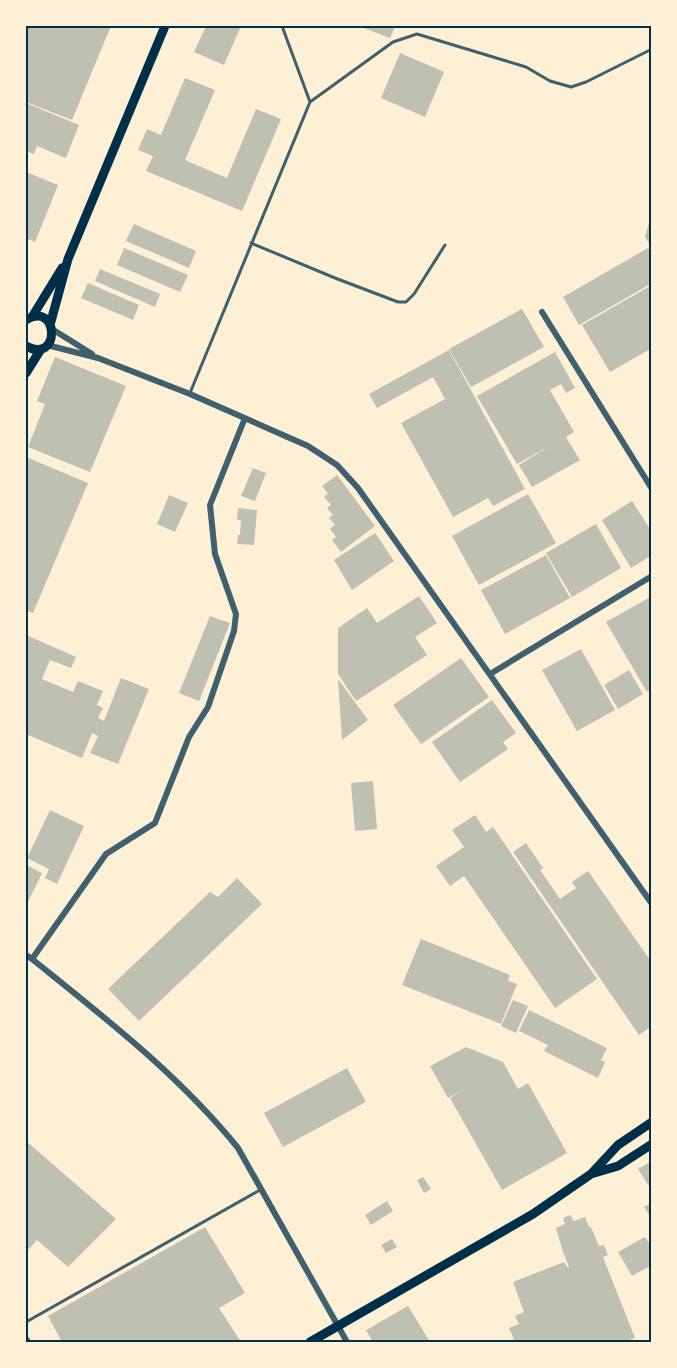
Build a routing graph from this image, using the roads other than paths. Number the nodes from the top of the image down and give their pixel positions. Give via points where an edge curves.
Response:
1 (165, 26) edge
2 (282, 26) edge
3 (651, 49) edge
4 (310, 102) junction
5 (251, 243) junction
6 (445, 245) dead end
7 (68, 259) junction
8 (542, 312) dead end
9 (28, 318) edge
10 (51, 327) junction
11 (26, 346) edge
12 (44, 347) junction
13 (98, 358) junction
14 (26, 374) edge
15 (190, 394) junction
16 (245, 418) junction
17 (651, 489) edge
18 (651, 576) edge
19 (490, 674) junction
20 (650, 899) edge
21 (29, 957) edge
22 (651, 1122) edge
23 (651, 1144) edge
24 (591, 1174) junction
25 (262, 1189) junction
26 (26, 1322) edge
27 (338, 1327) junction
28 (310, 1342) edge
29 (347, 1342) edge

1 - 7 main road
2 - 4 lane
3 - 4 lane via 571,87 550,81 526,67 417,34 393,42
4 - 5 lane
5 - 6 lane via 398,302 406,302 414,294
5 - 15 lane
7 - 9 main road
7 - 10 main road
8 - 17 street
9 - 10 main road via 43,318
10 - 12 main road via 50,340
10 - 13 street
11 - 12 main road
12 - 13 street
12 - 14 main road
13 - 15 street
15 - 16 street
16 - 19 street via 308,446 337,465 358,488
16 - 21 street via 210,505 215,555 236,614 234,631 208,706 189,737 155,823 106,854
18 - 19 street
19 - 20 street
21 - 25 street via 129,1037 215,1120 238,1148
22 - 24 main road via 618,1145
23 - 24 main road via 618,1166
24 - 27 main road via 533,1214
25 - 26 lane
25 - 27 street
27 - 28 main road
27 - 29 street

